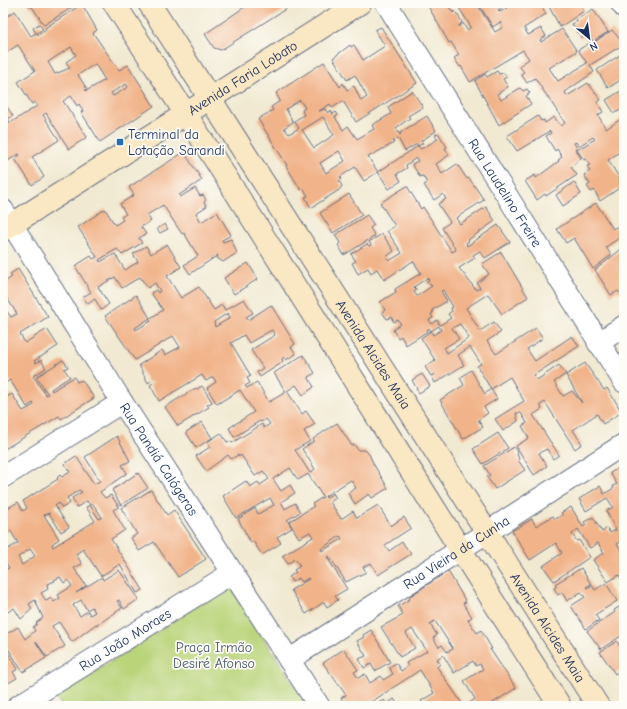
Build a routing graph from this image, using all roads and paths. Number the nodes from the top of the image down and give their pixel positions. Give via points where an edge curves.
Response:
1 (114, 3) edge
2 (149, 3) edge
3 (360, 3) edge
4 (386, 3) edge
5 (622, 3) edge
6 (624, 7) edge
7 (210, 98) junction
8 (186, 114) junction
9 (6, 221) edge
10 (624, 326) edge
11 (598, 343) junction
12 (624, 382) edge
13 (122, 402) junction
14 (624, 444) edge
15 (3, 477) edge
16 (487, 531) junction
17 (459, 549) junction
18 (232, 573) junction
19 (288, 660) junction
20 (43, 700) edge
21 (18, 706) edge
22 (319, 706) edge
23 (560, 706) edge
24 (598, 706) edge

1 - 8 street
2 - 7 street, Avenida Alcides Maia
3 - 7 street, Avenida Faria Lobato
4 - 11 street, Rua Laudelino Freire
5 - 6 street
7 - 8 street, Avenida Faria Lobato
7 - 16 street, Avenida Alcides Maia
8 - 9 street, Avenida Faria Lobato
8 - 17 street
9 - 13 street, Rua Pandiá Calógeras
10 - 11 street
11 - 12 street, Rua Laudelino Freire
13 - 15 street
13 - 18 street, Rua Pandiá Calógeras
14 - 16 street, Rua Vieira da Cunha
16 - 17 street, Rua Vieira da Cunha
16 - 24 street, Avenida Alcides Maia
17 - 19 street, Rua Vieira da Cunha
17 - 23 street
18 - 19 street, Rua Pandiá Calógeras
18 - 20 street, Rua João Moraes
19 - 22 street, Rua Pandiá Calógeras
20 - 21 street, Rua João Moraes

